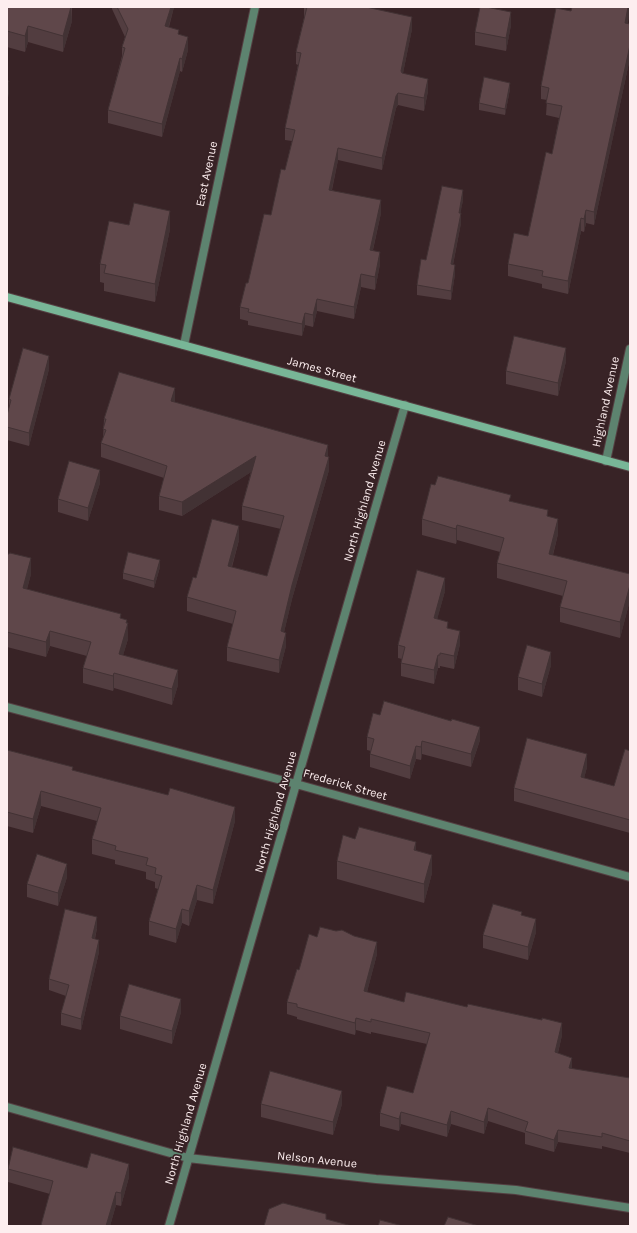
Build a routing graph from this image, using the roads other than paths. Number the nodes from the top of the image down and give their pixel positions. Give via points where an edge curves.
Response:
1 (255, 7) edge
2 (7, 297) edge
3 (184, 345) junction
4 (630, 349) edge
5 (405, 405) junction
6 (606, 461) junction
7 (630, 467) edge
8 (7, 707) edge
9 (296, 784) junction
10 (630, 877) edge
11 (7, 1107) edge
12 (188, 1158) junction
13 (630, 1208) edge
14 (169, 1226) edge

1 - 3 street, East Avenue
2 - 3 street, James Street
3 - 5 street, James Street
4 - 6 street, Highland Avenue
5 - 6 street, James Street
5 - 9 street, North Highland Avenue
6 - 7 street, James Street
8 - 9 street, Frederick Street
9 - 10 street, Frederick Street
9 - 12 street, North Highland Avenue
11 - 12 street, Nelson Avenue
12 - 13 street, Nelson Avenue via 376,1179 516,1190
12 - 14 street, North Highland Avenue

